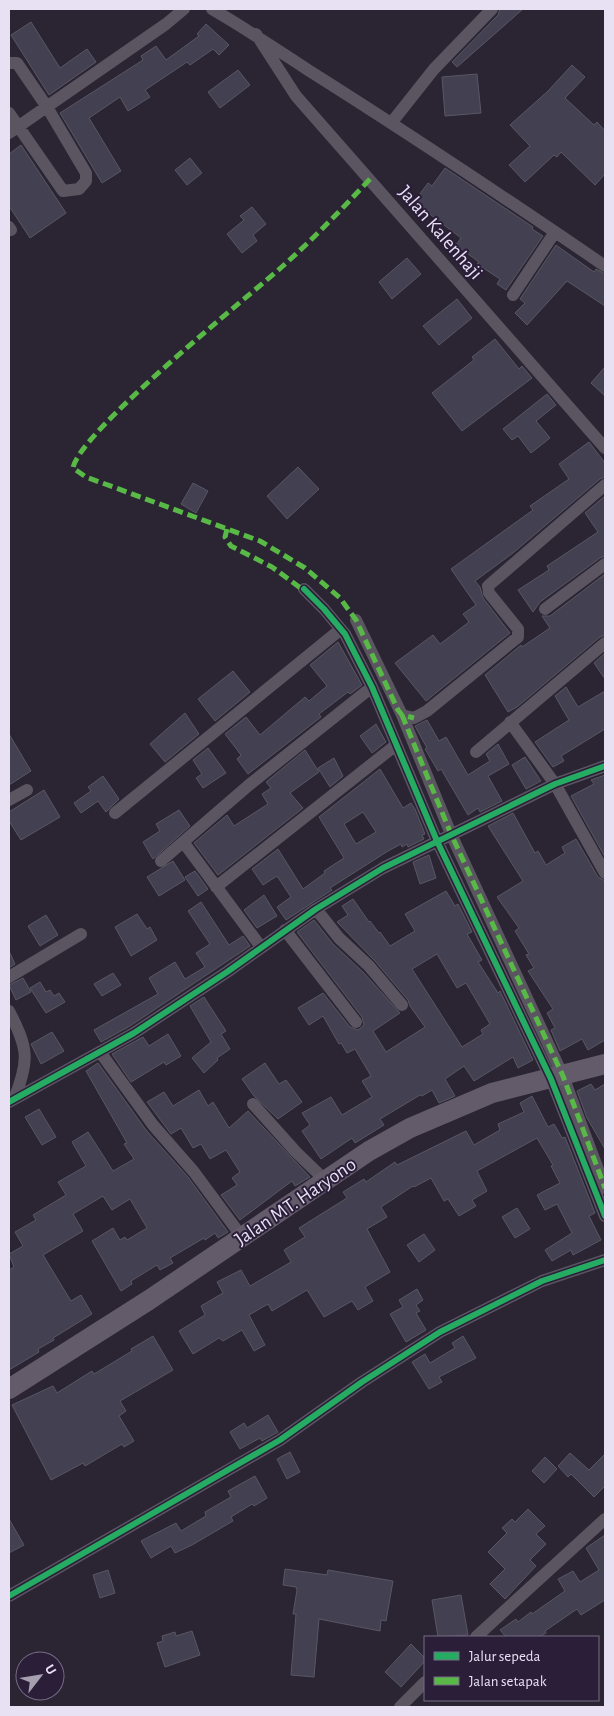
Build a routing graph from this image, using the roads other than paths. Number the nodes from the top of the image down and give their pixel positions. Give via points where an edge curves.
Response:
1 (184, 9) edge
2 (212, 9) edge
3 (492, 9) edge
4 (256, 34) junction
5 (9, 62) edge
6 (47, 106) junction
7 (9, 113) edge
8 (392, 122) junction
9 (13, 131) edge
10 (555, 232) junction
11 (605, 266) edge
12 (513, 295) dead end
13 (605, 448) edge
14 (605, 485) edge
15 (605, 564) edge
16 (304, 590) dead end
17 (545, 609) dead end
18 (356, 620) dead end
19 (341, 629) junction
20 (605, 643) edge
21 (372, 687) junction
22 (402, 715) junction
23 (510, 722) junction
24 (396, 744) junction
25 (476, 752) dead end
26 (605, 766) edge
27 (555, 784) junction
28 (27, 790) dead end
29 (9, 800) edge
30 (116, 813) dead end
31 (451, 834) junction
32 (437, 841) junction
33 (184, 842) junction
34 (161, 861) dead end
35 (605, 874) edge
36 (216, 887) junction
37 (316, 909) junction
38 (284, 930) junction
39 (81, 934) dead end
40 (261, 947) junction
41 (9, 977) edge
42 (402, 1005) dead end
43 (9, 1011) edge
44 (356, 1022) dead end
45 (100, 1052) junction
46 (605, 1064) edge
47 (557, 1077) junction
48 (11, 1101) edge
49 (254, 1104) dead end
50 (326, 1181) junction
51 (605, 1188) edge
52 (605, 1216) edge
53 (242, 1237) junction
54 (605, 1260) edge
55 (9, 1389) edge
56 (605, 1519) edge
57 (9, 1596) edge
58 (477, 1636) edge
59 (424, 1683) edge
60 (400, 1707) edge

1 - 6 street
2 - 4 street
3 - 8 street via 434,69
4 - 8 street
4 - 13 street, Jalan Kalenhaji via 296,96
5 - 6 street via 17,63
6 - 9 street
6 - 9 street via 86,173 86,181 79,189 63,191
7 - 9 street
8 - 10 street
10 - 11 street
10 - 12 street
14 - 22 street via 488,586 489,593 518,629 520,634 516,640 427,711 414,718
15 - 17 street
16 - 19 street
18 - 22 street
19 - 21 street
19 - 30 street
20 - 23 street
21 - 24 street
21 - 33 street via 249,785
22 - 31 street
23 - 25 street
23 - 27 street
24 - 32 street
24 - 36 street
26 - 27 street
27 - 31 street
27 - 35 street
28 - 29 street
31 - 32 street
31 - 47 street
32 - 37 street via 383,868
32 - 47 street
33 - 34 street
33 - 36 street
36 - 40 street
37 - 38 street
37 - 42 street
38 - 40 street
38 - 44 street
39 - 41 street
40 - 45 street via 174,1008
43 - 48 street via 19,1030 26,1062
45 - 48 street
45 - 53 street
46 - 47 main road, Jalan MT. Haryono
47 - 50 main road, Jalan MT. Haryono via 492,1094 410,1128
47 - 51 street
47 - 52 street
49 - 50 street
50 - 53 main road, Jalan MT. Haryono
53 - 55 main road, Jalan MT. Haryono
54 - 57 street via 542,1281 440,1332 280,1440
56 - 58 street
59 - 60 street

